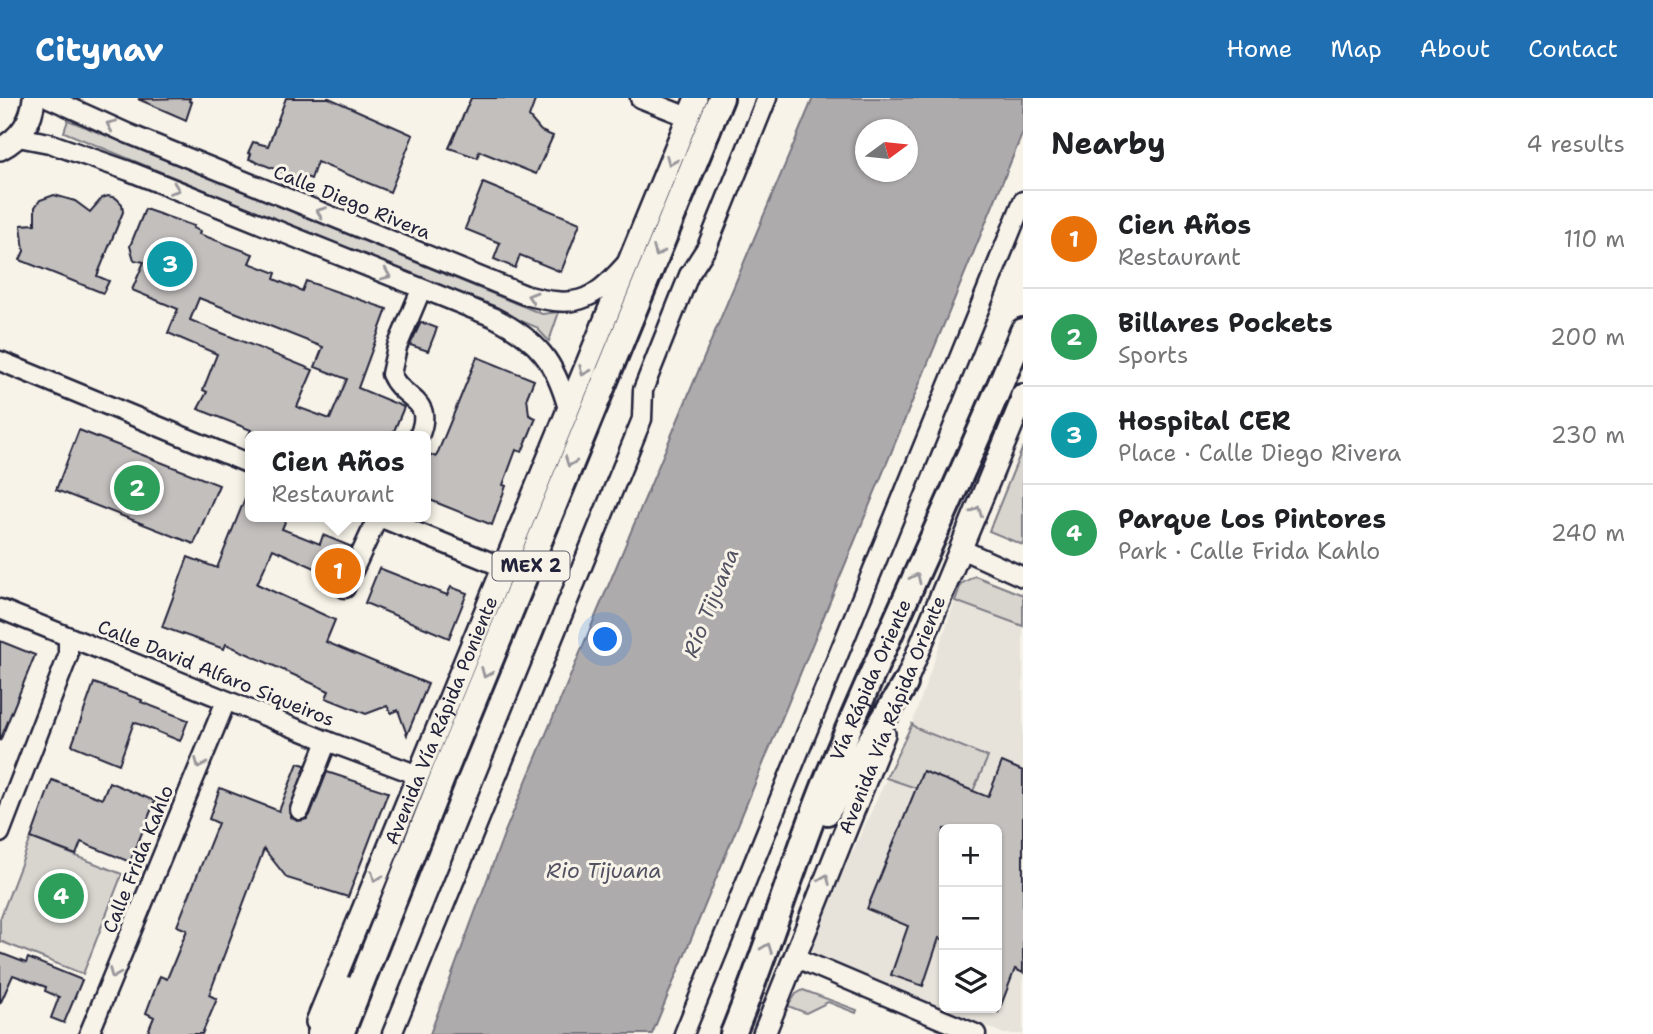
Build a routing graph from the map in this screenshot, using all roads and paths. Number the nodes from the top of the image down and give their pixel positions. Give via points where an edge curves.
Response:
1 (34, 98) edge
2 (49, 98) edge
3 (640, 98) edge
4 (721, 98) edge
5 (767, 98) edge
6 (692, 108) edge
7 (9, 143) edge
8 (1023, 201) edge
9 (632, 258) junction
10 (421, 290) junction
11 (1023, 331) edge
12 (0, 361) edge
13 (1023, 398) edge
14 (568, 409) junction
15 (421, 431) edge
16 (245, 462) edge
17 (377, 522) edge
18 (391, 522) edge
19 (961, 549) junction
20 (505, 568) junction
21 (1023, 577) edge
22 (345, 588) dead end
23 (0, 609) edge
24 (75, 639) junction
25 (905, 684) junction
26 (226, 701) junction
27 (327, 741) junction
28 (418, 775) junction
29 (300, 810) dead end
30 (0, 833) edge
31 (799, 857) junction
32 (387, 919) junction
33 (794, 957) junction
34 (750, 992) junction
35 (89, 1034) edge
36 (312, 1034) edge
37 (320, 1034) edge
38 (341, 1034) edge
39 (392, 1034) edge
40 (684, 1034) edge
41 (733, 1034) edge
42 (749, 1034) edge
43 (764, 1034) edge
44 (976, 1034) edge

1 - 7 main road via 27,124
9 -> 2 street, Calle Diego Rivera via 612,280 582,300 542,300
3 - 6 street
4 -> 32 highway, Avenida Vía Rápida Poniente / MEX 2
5 - 39 street via 707,247 684,287 643,390 642,419
6 -> 9 main road, Avenida Vía Rápida Poniente
7 -> 10 street via 49,143 142,176
8 - 40 street
9 -> 14 main road, Avenida Vía Rápida Poniente
10 - 14 street via 493,317 524,335 553,367
10 - 15 street via 391,374 423,410
31 -> 11 highway, Vía Rápida Oriente via 834,763
12 - 16 street
19 -> 13 main road, Avenida Vía Rápida Oriente
14 - 20 main road, Avenida Vía Rápida Poniente
17 - 22 street
18 - 20 street
19 - 21 street
19 - 25 main road, Avenida Vía Rápida Oriente
20 - 28 main road, Avenida Vía Rápida Poniente
23 - 24 street, Calle David Alfaro Siqueiros
24 - 26 street, Calle David Alfaro Siqueiros
24 - 30 street
25 - 31 highway
33 -> 25 main road, Avenida Vía Rápida Oriente
26 - 27 street, Calle David Alfaro Siqueiros
26 -> 35 street, Calle Frida Kahlo
27 - 28 street, Calle David Alfaro Siqueiros
27 - 29 street
28 -> 36 main road, Avenida Vía Rápida Poniente
34 -> 31 highway, Vía Rápida Oriente
32 - 37 highway
32 - 38 highway, Avenida Vía Rápida Poniente / MEX 2
33 - 43 main road, Avenida Vía Rápida Oriente
33 - 44 street
34 - 41 highway, Vía Rápida Oriente
34 - 42 highway

